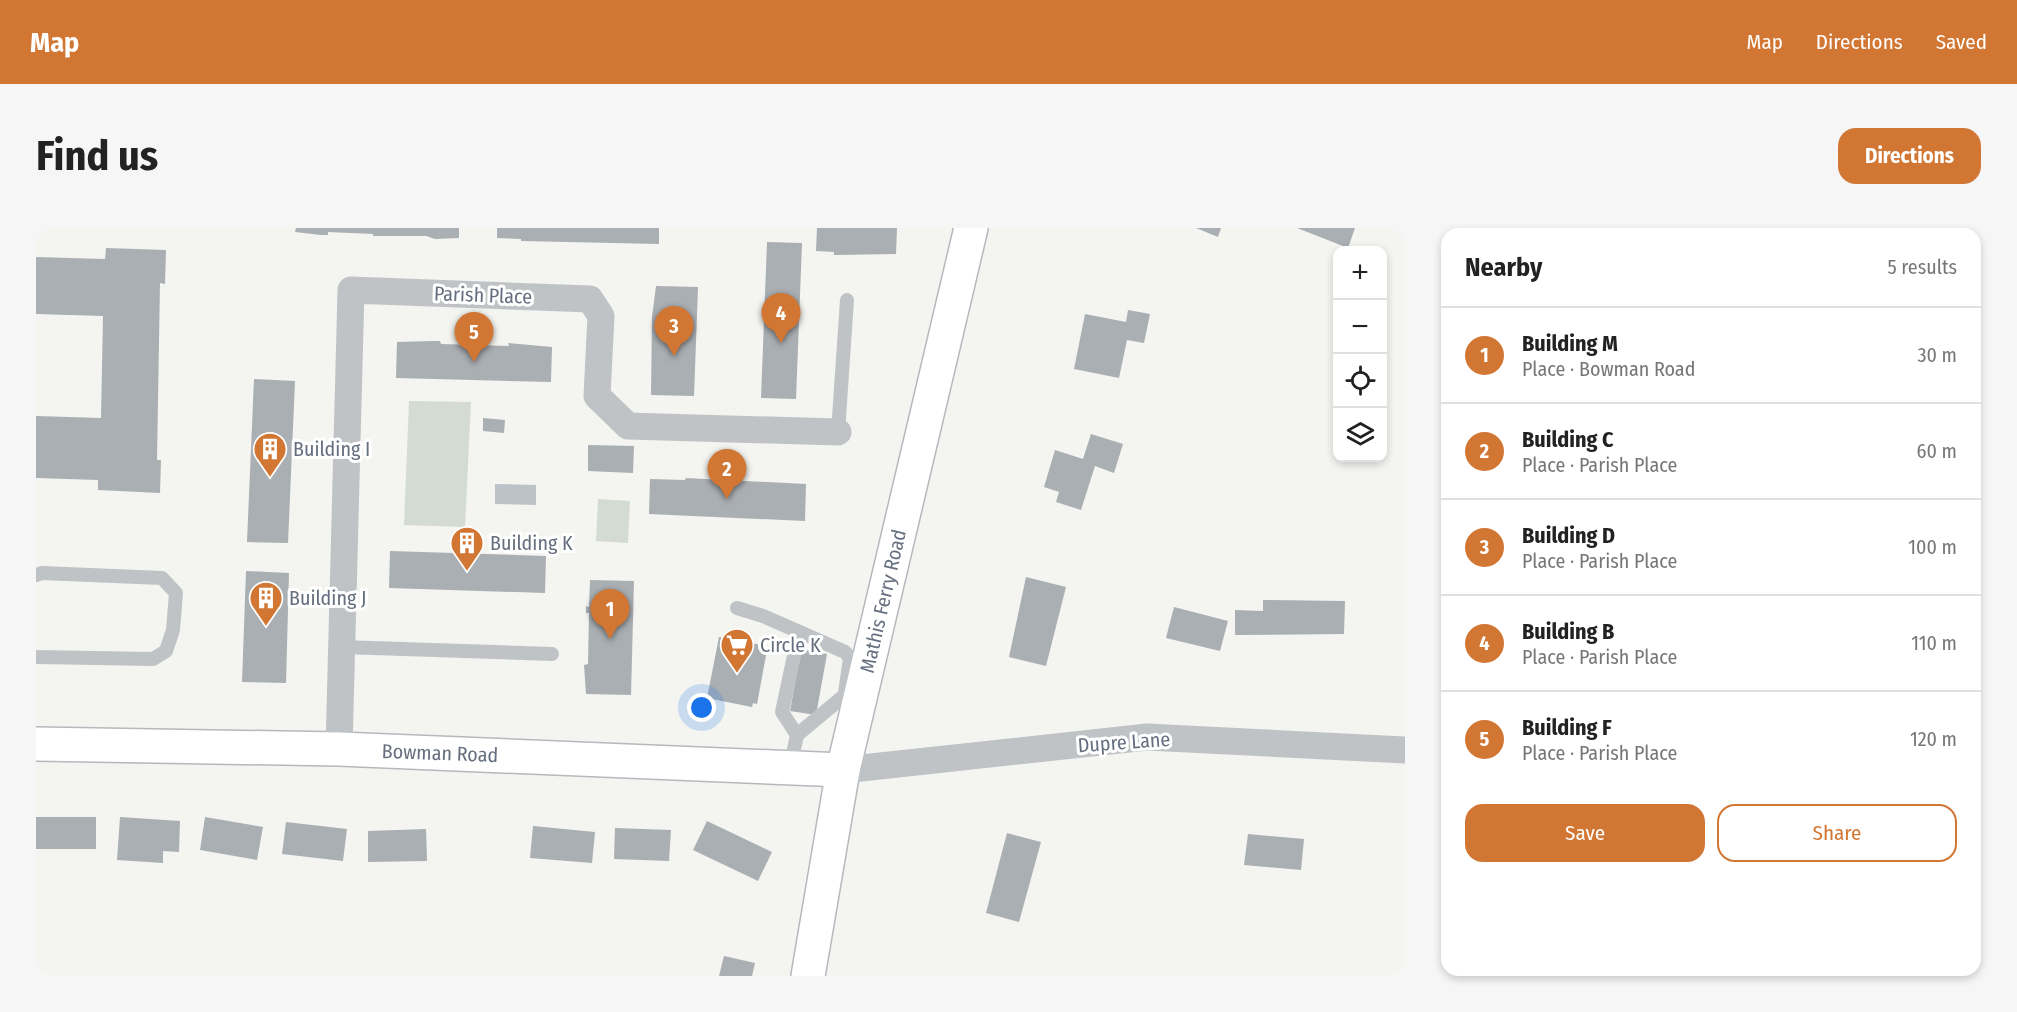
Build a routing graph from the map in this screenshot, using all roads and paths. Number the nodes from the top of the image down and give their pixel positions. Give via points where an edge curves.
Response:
1 (971, 228) edge
2 (847, 300) dead end
3 (838, 432) joint
4 (36, 575) edge
5 (737, 608) dead end
6 (799, 632) junction
7 (341, 647) junction
8 (552, 654) dead end
9 (36, 657) edge
10 (852, 698) junction
11 (797, 735) junction
12 (36, 744) edge
13 (339, 749) junction
14 (1405, 750) edge
15 (790, 768) junction
16 (843, 770) junction
17 (808, 976) edge

1 - 10 main road, Mathis Ferry Road
2 - 3 lane, Parish Place
3 - 7 street, Parish Place via 628,426 597,396 601,316 590,299 351,290
4 - 9 lane via 162,578 176,593 173,630 166,651 153,659
5 - 6 lane
6 - 10 lane via 845,652 850,658
6 - 11 lane via 782,712
7 - 8 lane
7 - 13 street, Parish Place
10 - 11 lane
10 - 16 main road, Mathis Ferry Road
11 - 15 lane
12 - 13 main road, Bowman Road
13 - 15 main road, Bowman Road
14 - 16 street, Dupre Lane via 1147,737
15 - 16 main road, Bowman Road
16 - 17 main road, Mathis Ferry Road

